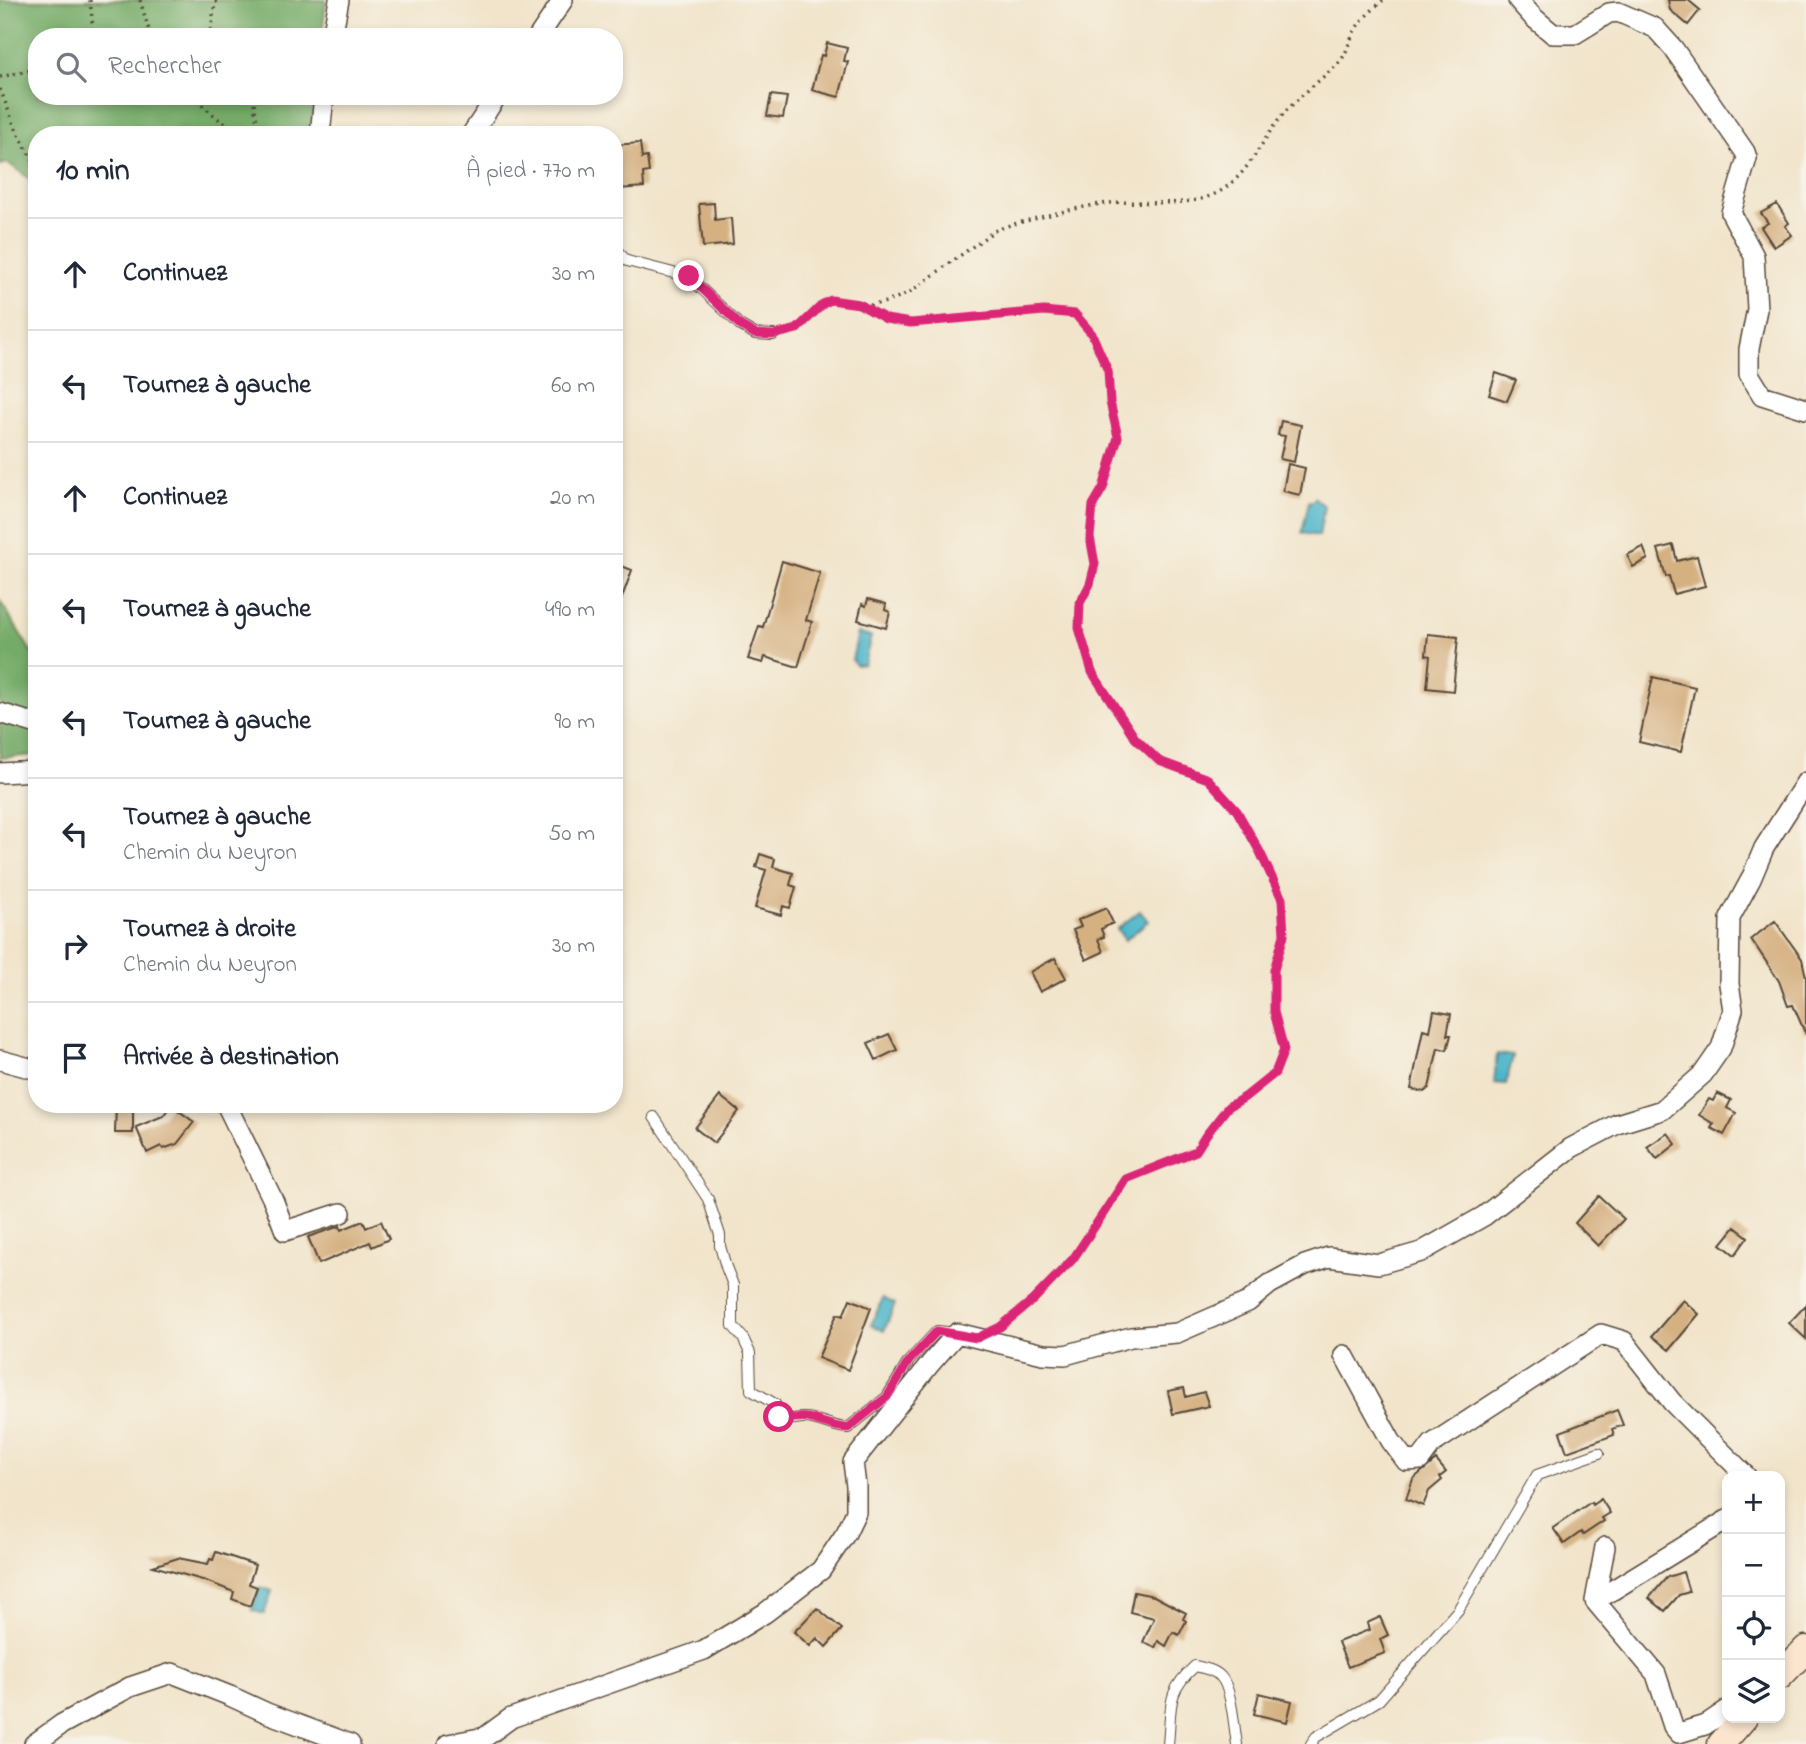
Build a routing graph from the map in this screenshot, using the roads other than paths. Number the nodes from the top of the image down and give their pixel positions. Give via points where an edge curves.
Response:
1 (339, 0) edge
2 (563, 0) edge
3 (1518, 0) edge
4 (334, 28) edge
5 (543, 28) edge
6 (323, 105) edge
7 (491, 105) edge
8 (321, 126) edge
9 (477, 126) edge
10 (623, 257) edge
11 (773, 335) road end
12 (1806, 409) edge
13 (0, 713) edge
14 (28, 721) edge
15 (28, 771) edge
16 (0, 773) edge
17 (1806, 782) edge
18 (0, 1060) edge
19 (28, 1068) edge
20 (230, 1113) edge
21 (654, 1117) dead end
22 (341, 1213) dead end
23 (957, 1334) junction
24 (1343, 1355) dead end
25 (1599, 1454) dead end
26 (1741, 1471) edge
27 (1722, 1523) edge
28 (1605, 1547) dead end
29 (1595, 1601) junction
30 (1806, 1649) edge
31 (1785, 1670) edge
32 (1722, 1714) edge
33 (1740, 1723) edge
34 (34, 1744) edge
35 (350, 1744) edge
36 (448, 1744) edge
37 (1168, 1744) edge
38 (1237, 1744) edge
39 (1311, 1744) edge
40 (1721, 1744) edge

1 - 4 street
2 - 5 street
3 - 12 street via 1553,34 1575,34 1618,12 1655,28 1673,48 1747,158 1731,213 1754,256 1758,309 1749,374 1762,395
6 - 8 street
7 - 9 street
10 - 11 lane via 689,276 741,326 755,334
13 - 14 street
15 - 16 street
17 - 23 street via 1764,848 1730,918 1733,1010 1721,1048 1703,1074 1662,1110 1617,1124 1571,1148 1485,1216 1441,1242 1379,1264 1329,1257 1305,1265 1248,1302 1177,1333 1131,1337 1065,1355
18 - 19 street
20 - 22 street via 285,1231
21 - 23 lane via 708,1199 733,1284 733,1326 750,1353 751,1390 775,1404 779,1417 806,1417 848,1428 887,1397 909,1361 937,1331
23 - 36 street via 853,1462 856,1512 821,1570 765,1613 704,1650 511,1718 485,1737
24 - 26 street via 1391,1441 1406,1461 1420,1460 1432,1444 1601,1334 1625,1341 1672,1402
25 - 39 lane via 1537,1475 1458,1610 1379,1700
27 - 29 street
28 - 29 street
29 - 32 street via 1656,1674 1679,1733 1705,1726
30 - 31 street
33 - 40 street
34 - 35 street via 130,1688 172,1673
37 - 38 lane via 1173,1691 1195,1666 1221,1677

